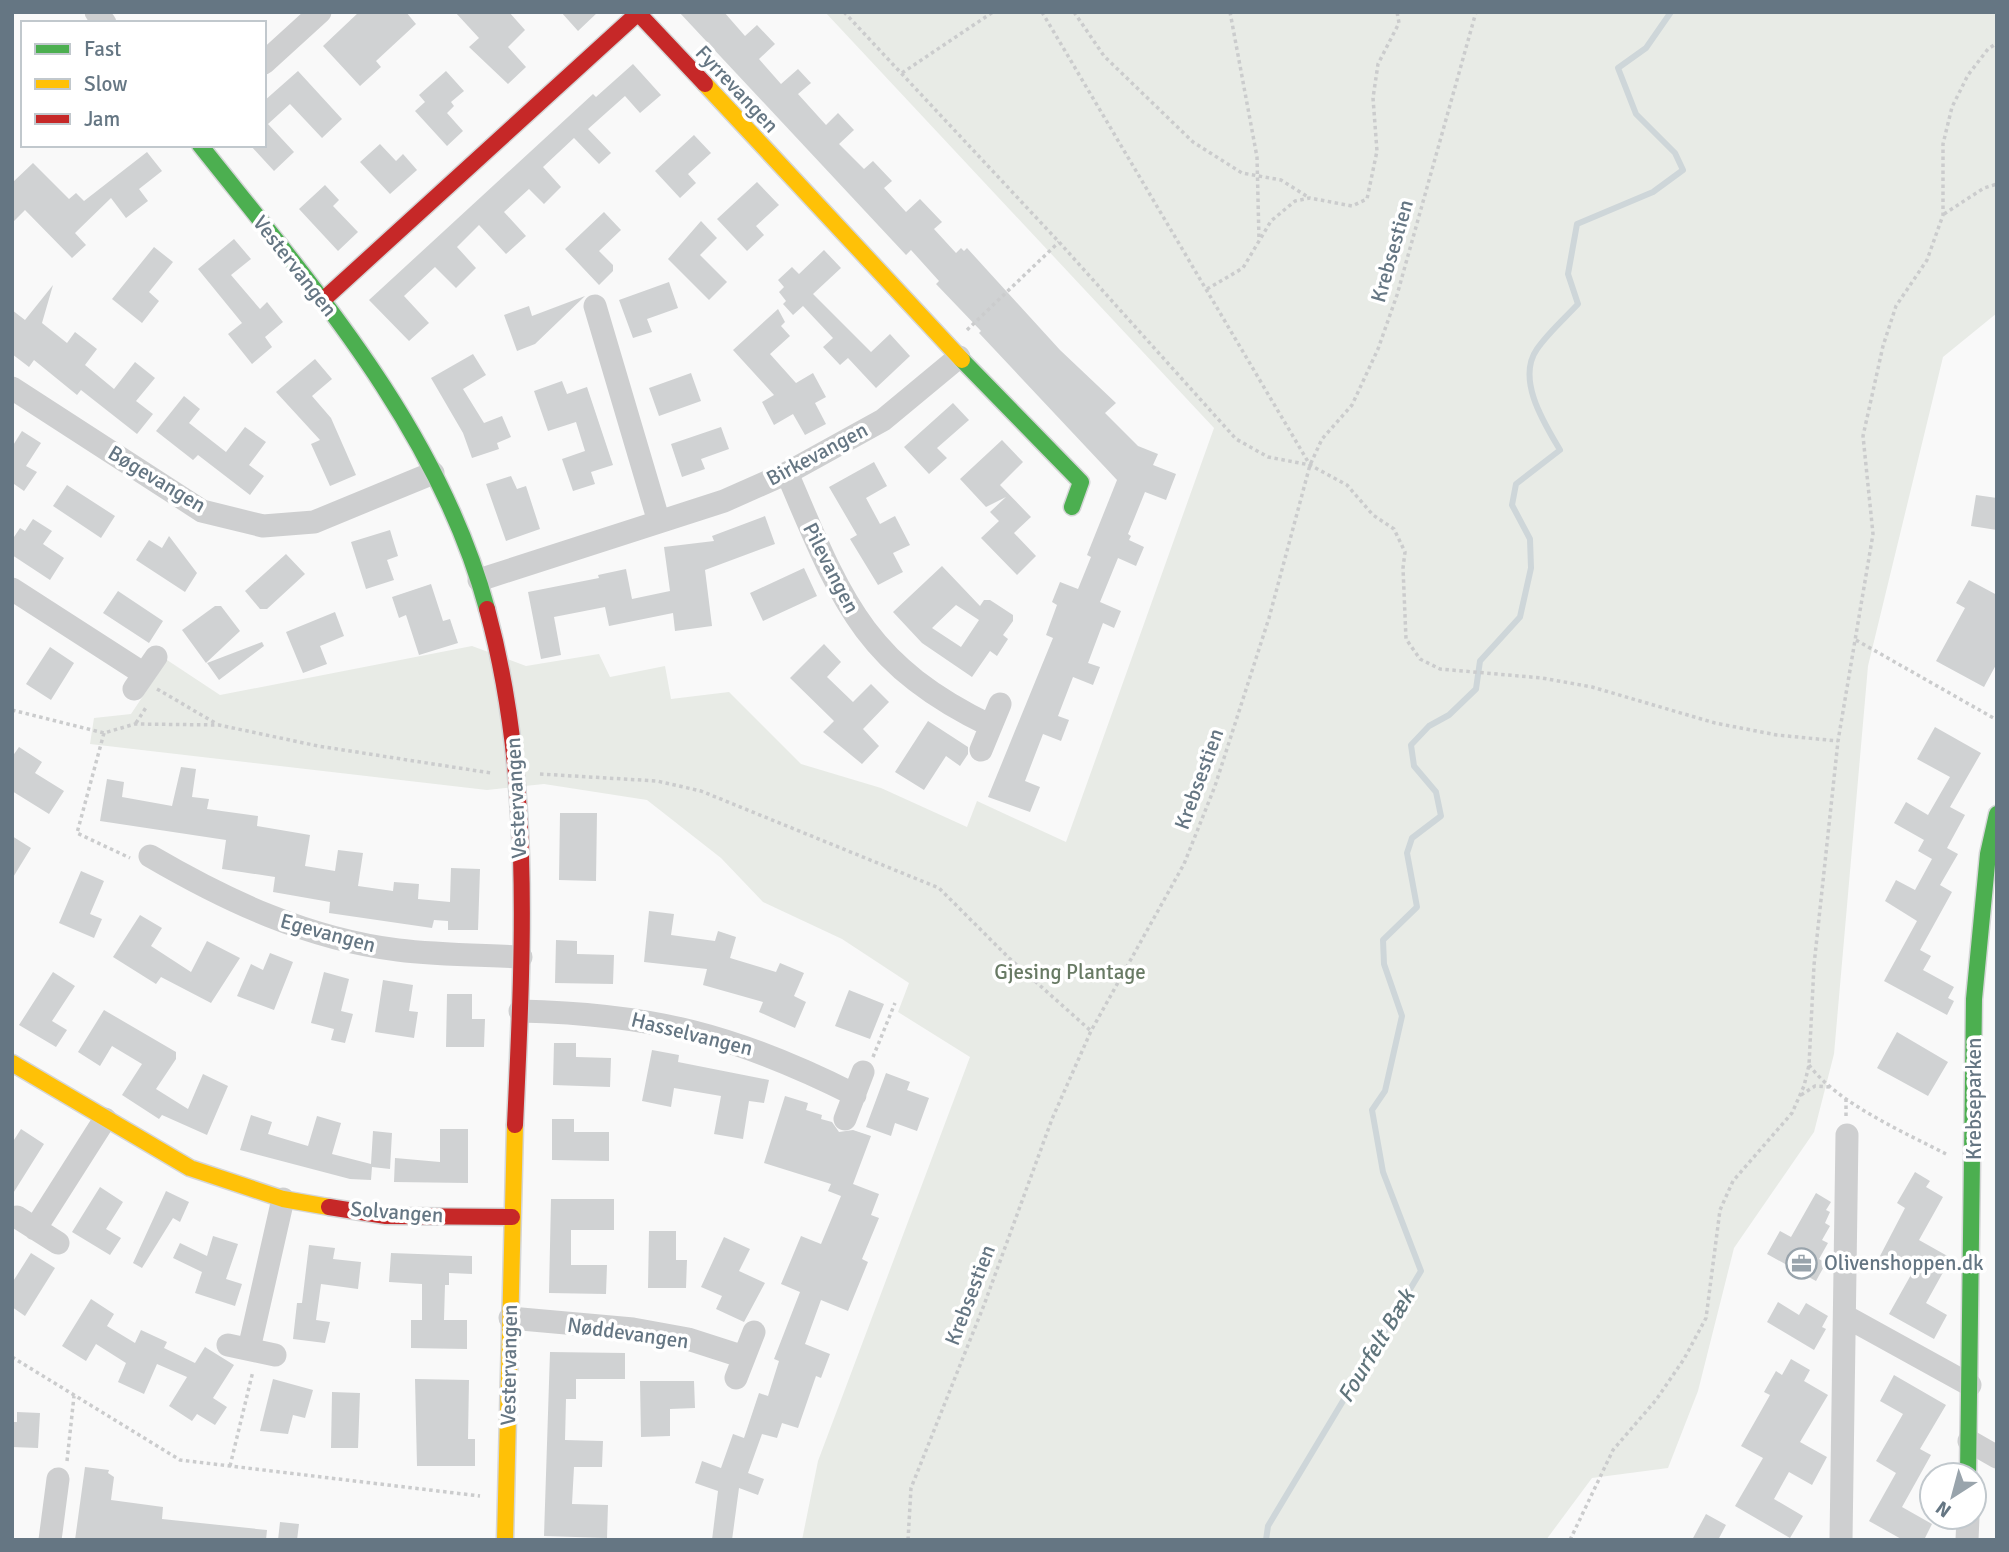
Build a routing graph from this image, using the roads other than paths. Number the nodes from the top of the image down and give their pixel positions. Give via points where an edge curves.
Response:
1 (320, 12) edge
2 (266, 61) edge
3 (202, 147) edge
4 (323, 300) junction
5 (595, 306) dead end
6 (958, 357) junction
7 (12, 388) edge
8 (433, 473) junction
9 (787, 473) junction
10 (1072, 507) dead end
11 (659, 522) junction
12 (479, 580) junction
13 (12, 589) edge
14 (145, 673) road end
15 (1000, 704) dead end
16 (991, 726) junction
17 (981, 750) dead end
18 (1997, 814) edge
19 (150, 856) road end
20 (1992, 856) edge
21 (521, 957) junction
22 (520, 1011) junction
23 (12, 1063) edge
24 (863, 1072) road end
25 (855, 1095) junction
26 (105, 1119) junction
27 (845, 1119) dead end
28 (1847, 1135) dead end
29 (283, 1199) junction
30 (512, 1217) junction
31 (58, 1243) dead end
32 (1845, 1316) junction
33 (510, 1318) junction
34 (754, 1332) dead end
35 (275, 1355) dead end
36 (1970, 1385) junction
37 (1969, 1441) junction
38 (1997, 1457) edge
39 (1968, 1461) edge
40 (58, 1479) road end
41 (50, 1540) edge
42 (505, 1540) edge
43 (1841, 1540) edge

1 - 2 street
3 - 4 street, Vestervangen
4 - 6 street, Fyrrevangen via 638,13
4 - 8 street, Vestervangen via 399,410
5 - 11 street
6 - 9 street, Birkevangen via 883,420
6 - 10 street, Fyrrevangen via 1081,482
7 - 8 street, Bøgevangen via 202,511 263,526 314,522
8 - 12 street, Vestervangen
9 - 11 street, Birkevangen
9 - 16 street, Pilevangen via 828,569 877,647 930,693
11 - 12 street, Birkevangen
12 - 21 street, Vestervangen via 505,672 518,773
13 - 14 street
15 - 16 street
16 - 17 street
18 - 20 street, Krebseparken
19 - 21 street, Egevangen via 216,894 326,935 398,950
20 - 36 street, Krebseparken via 1974,999
21 - 22 street, Vestervangen
22 - 25 street, Hasselvangen via 590,1013 659,1022 727,1039 792,1063
22 - 30 street, Vestervangen
23 - 26 street, Solvangen
24 - 25 street
25 - 27 street
26 - 29 street, Solvangen via 190,1168
26 - 31 street via 26,1223
28 - 32 street
29 - 30 street, Solvangen via 386,1216
29 - 35 street via 238,1347
30 - 33 street, Vestervangen
32 - 36 street
32 - 43 street
33 - 34 street, Nøddevangen via 688,1339 740,1368
33 - 42 street, Vestervangen
36 - 37 street, Krebseparken
37 - 38 street
37 - 39 street, Krebseparken
40 - 41 street

